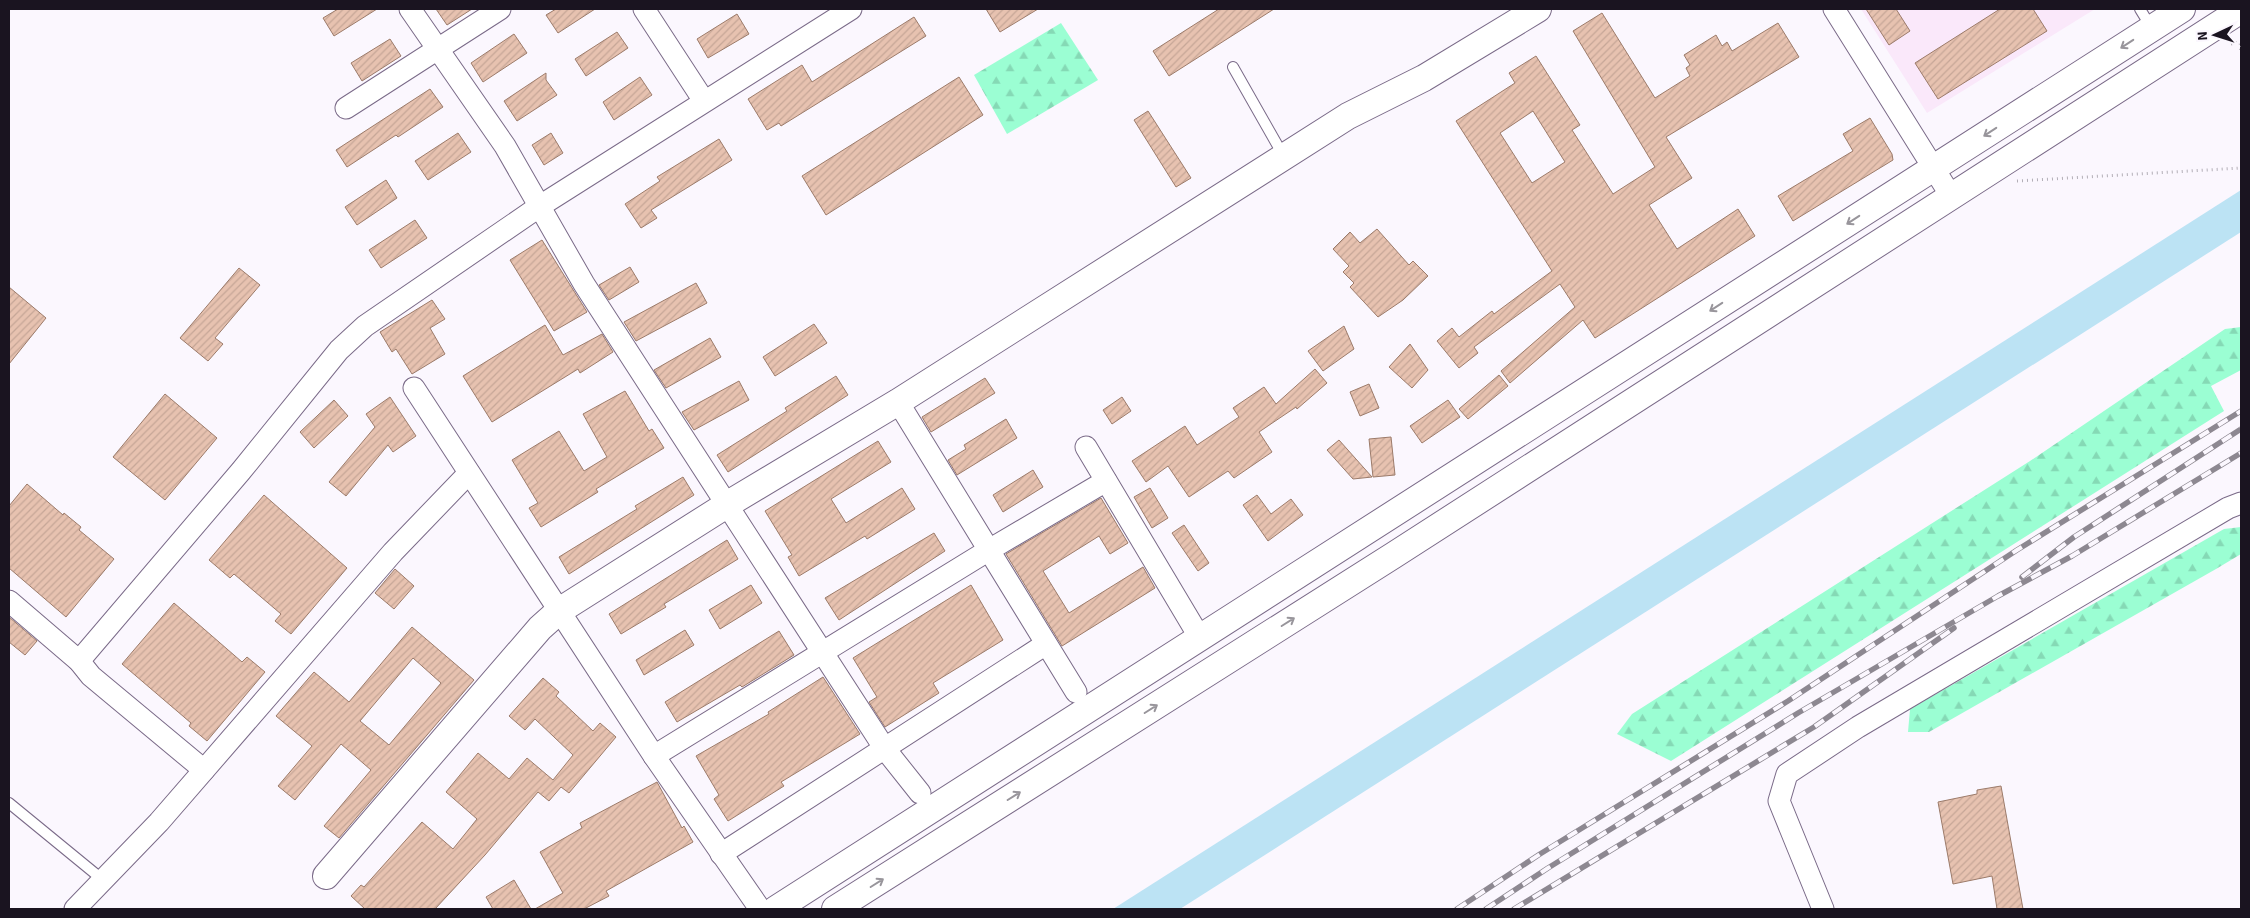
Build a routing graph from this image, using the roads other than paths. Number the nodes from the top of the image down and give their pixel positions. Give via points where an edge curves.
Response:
1 (410, 9) edge
2 (500, 9) edge
3 (644, 9) edge
4 (852, 9) edge
5 (1538, 9) edge
6 (1834, 9) edge
7 (2182, 9) edge
8 (2241, 10) edge
9 (2146, 18) edge
10 (438, 49) junction
11 (1233, 68) dead end
12 (704, 101) junction
13 (346, 108) dead end
14 (1284, 156) junction
15 (1932, 169) junction
16 (1951, 196) junction
17 (540, 206) junction
18 (414, 388) dead end
19 (898, 402) junction
20 (1086, 447) dead end
21 (469, 473) junction
22 (1106, 481) junction
23 (2241, 503) edge
24 (728, 504) junction
25 (989, 550) junction
26 (9, 601) edge
27 (559, 611) junction
28 (1200, 638) junction
29 (1046, 644) junction
30 (823, 652) junction
31 (79, 661) junction
32 (1076, 692) dead end
33 (885, 749) junction
34 (654, 756) junction
35 (204, 770) junction
36 (920, 793) dead end
37 (9, 803) edge
38 (721, 854) junction
39 (326, 876) dead end
40 (103, 880) junction
41 (75, 909) edge
42 (760, 909) edge
43 (776, 909) edge
44 (835, 909) edge
45 (1823, 909) edge

1 - 10 street
2 - 10 street
3 - 12 street
4 - 12 street
5 - 14 street via 1424,78 1348,116
6 - 15 street
7 - 9 street
8 - 16 street
9 -> 15 street
10 - 13 street
10 - 17 street via 505,146
11 - 14 lane
12 - 17 street
14 - 19 street
15 - 16 street
15 -> 28 street
44 -> 16 street via 1386,560
17 - 24 street via 584,284
17 - 31 street via 365,326 339,350
18 - 21 street
19 - 24 street
19 - 25 street
20 - 22 street
21 - 27 street
21 - 35 street via 393,552
22 - 25 street
22 - 28 street
23 - 45 street via 1876,717 1787,774 1779,801
24 - 27 street
24 - 30 street
25 - 29 street
25 - 30 street
26 - 31 street
27 - 34 street
27 - 39 street via 540,628
28 - 43 street
29 - 32 street
29 - 33 street
30 - 33 street
30 - 34 street
31 - 35 street via 91,676
33 - 36 street
33 - 38 street
34 - 38 street
35 - 40 street
37 - 40 lane
38 - 42 street
40 - 41 street

